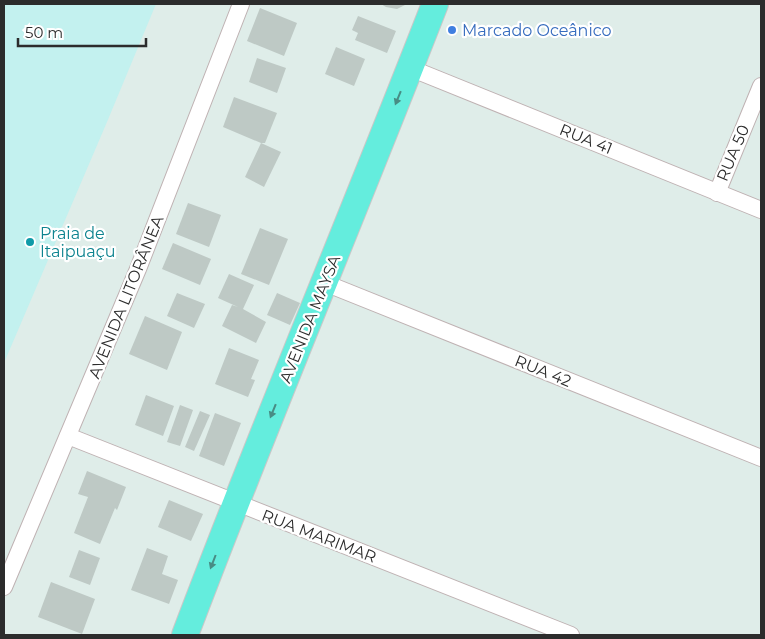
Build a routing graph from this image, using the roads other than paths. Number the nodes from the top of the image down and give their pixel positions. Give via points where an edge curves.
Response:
1 (241, 4) edge
2 (435, 4) edge
3 (410, 68) junction
4 (761, 86) edge
5 (717, 192) junction
6 (761, 210) edge
7 (325, 283) junction
8 (68, 436) junction
9 (761, 458) edge
10 (235, 503) junction
11 (4, 587) edge
12 (185, 635) edge
13 (571, 635) edge

1 - 8 street, AVENIDA LITORÂNEA via 138,269
2 - 3 main road, AVENIDA MAYSA
3 - 5 street, RUA 41
3 -> 7 main road, AVENIDA MAYSA
4 - 5 street, RUA 50
5 - 6 street, RUA 41
7 - 9 street, RUA 42
7 -> 10 main road, AVENIDA MAYSA
8 - 10 street, RUA MARIMAR
8 - 11 street, AVENIDA LITORÂNEA
10 -> 12 main road, AVENIDA MAYSA
10 - 13 street, RUA MARIMAR

